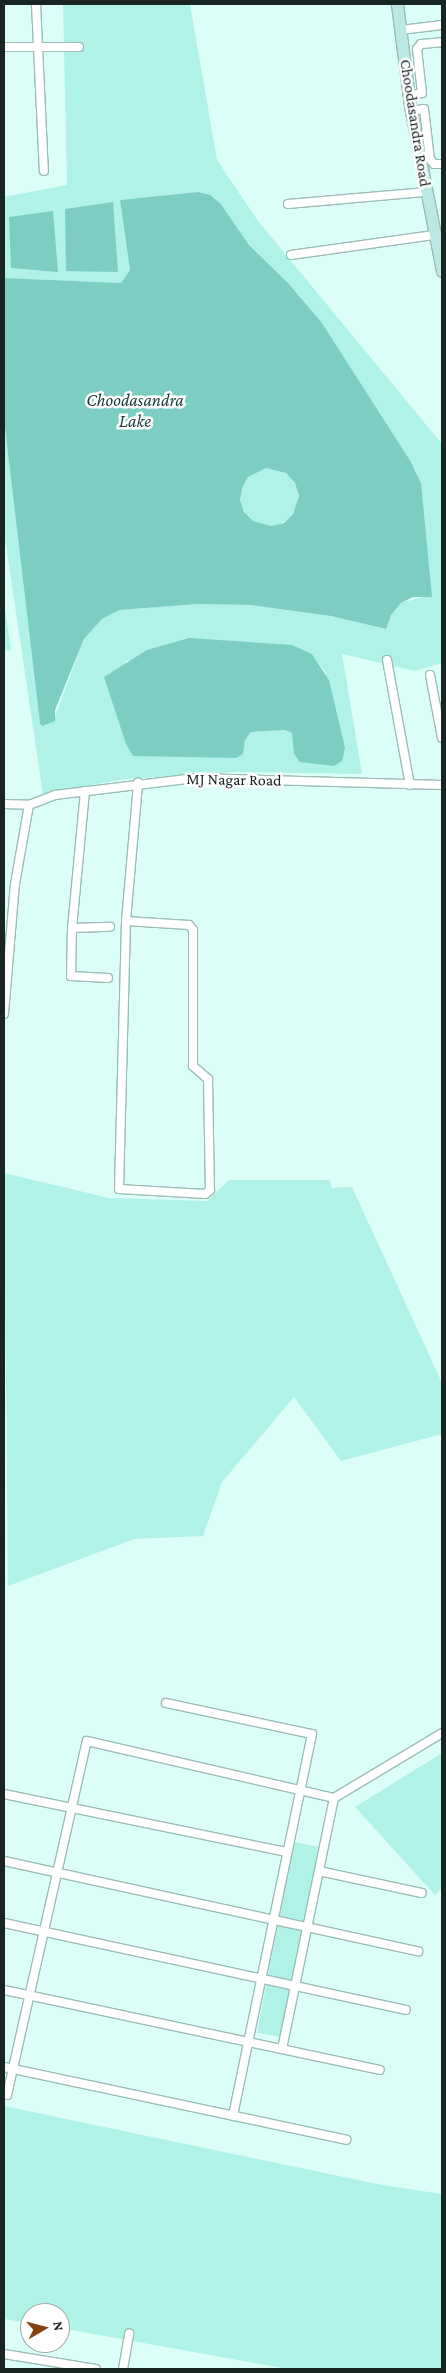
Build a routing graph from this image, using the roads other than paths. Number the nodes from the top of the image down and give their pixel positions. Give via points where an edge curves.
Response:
1 (36, 4) edge
2 (397, 4) edge
3 (442, 25) edge
4 (401, 30) junction
5 (442, 42) edge
6 (4, 47) edge
7 (38, 47) junction
8 (79, 47) dead end
9 (422, 93) junction
10 (409, 96) junction
11 (424, 109) junction
12 (411, 111) junction
13 (442, 164) edge
14 (44, 172) dead end
15 (426, 192) junction
16 (288, 204) dead end
17 (434, 235) junction
18 (291, 255) dead end
19 (442, 271) edge
20 (387, 660) dead end
21 (430, 675) dead end
22 (442, 738) edge
23 (138, 783) junction
24 (410, 785) junction
25 (442, 785) edge
26 (85, 791) junction
27 (4, 804) edge
28 (29, 804) junction
29 (126, 921) junction
30 (72, 928) junction
31 (110, 928) dead end
32 (108, 978) dead end
33 (4, 1014) edge
34 (166, 1703) dead end
35 (442, 1733) edge
36 (300, 1790) junction
37 (4, 1794) edge
38 (334, 1798) junction
39 (72, 1808) junction
40 (287, 1852) junction
41 (4, 1861) edge
42 (319, 1871) junction
43 (57, 1872) junction
44 (422, 1893) dead end
45 (273, 1919) junction
46 (4, 1923) edge
47 (307, 1927) junction
48 (44, 1932) junction
49 (418, 1951) dead end
50 (261, 1979) junction
51 (295, 1986) junction
52 (4, 1990) edge
53 (30, 1995) junction
54 (406, 2010) dead end
55 (248, 2042) junction
56 (282, 2049) junction
57 (4, 2067) edge
58 (13, 2069) junction
59 (380, 2070) dead end
60 (7, 2095) dead end
61 (233, 2116) junction
62 (346, 2140) dead end
63 (129, 2334) dead end
64 (4, 2354) edge
65 (96, 2369) edge
66 (122, 2369) edge

1 - 7 street
2 - 4 street, Choodasandra Road
3 - 4 street
4 - 10 street, Choodasandra Road
5 - 9 street via 421,44 416,48
6 - 7 street
7 - 8 street
7 - 14 street
9 - 10 street
9 - 11 street
10 - 12 street, Choodasandra Road
11 - 12 street
11 - 13 street via 430,159 434,164
12 - 15 street, Choodasandra Road
15 - 16 street
15 - 17 street, Choodasandra Road
17 - 18 street
17 - 19 street, Choodasandra Road
20 - 24 street
21 - 22 street
23 - 24 street, MJ Nagar Road via 195,778
23 - 26 street, MJ Nagar Road
23 - 29 street
24 - 25 street, MJ Nagar Road
26 - 28 street, MJ Nagar Road via 55,795
26 - 30 street
27 - 28 street, MJ Nagar Road
28 - 33 street via 15,884
29 - 29 street via 119,1189 206,1194 210,1190 208,1079 193,1066 193,930 189,925
30 - 31 street
30 - 32 street via 71,976
34 - 36 street via 312,1734
35 - 38 street
36 - 38 street
36 - 39 street via 87,1742
36 - 40 street
37 - 39 street
38 - 42 street
39 - 40 street
39 - 43 street
40 - 45 street
41 - 43 street
42 - 44 street
42 - 47 street
43 - 45 street
43 - 48 street
45 - 47 street
45 - 50 street
46 - 48 street
47 - 49 street
47 - 51 street
48 - 50 street
48 - 53 street
50 - 51 street
50 - 55 street
51 - 54 street
51 - 56 street
52 - 53 street
53 - 55 street
53 - 58 street
55 - 56 street
55 - 61 street
56 - 59 street
57 - 58 street
58 - 60 street
58 - 61 street
61 - 62 street
63 - 66 street
64 - 65 street

